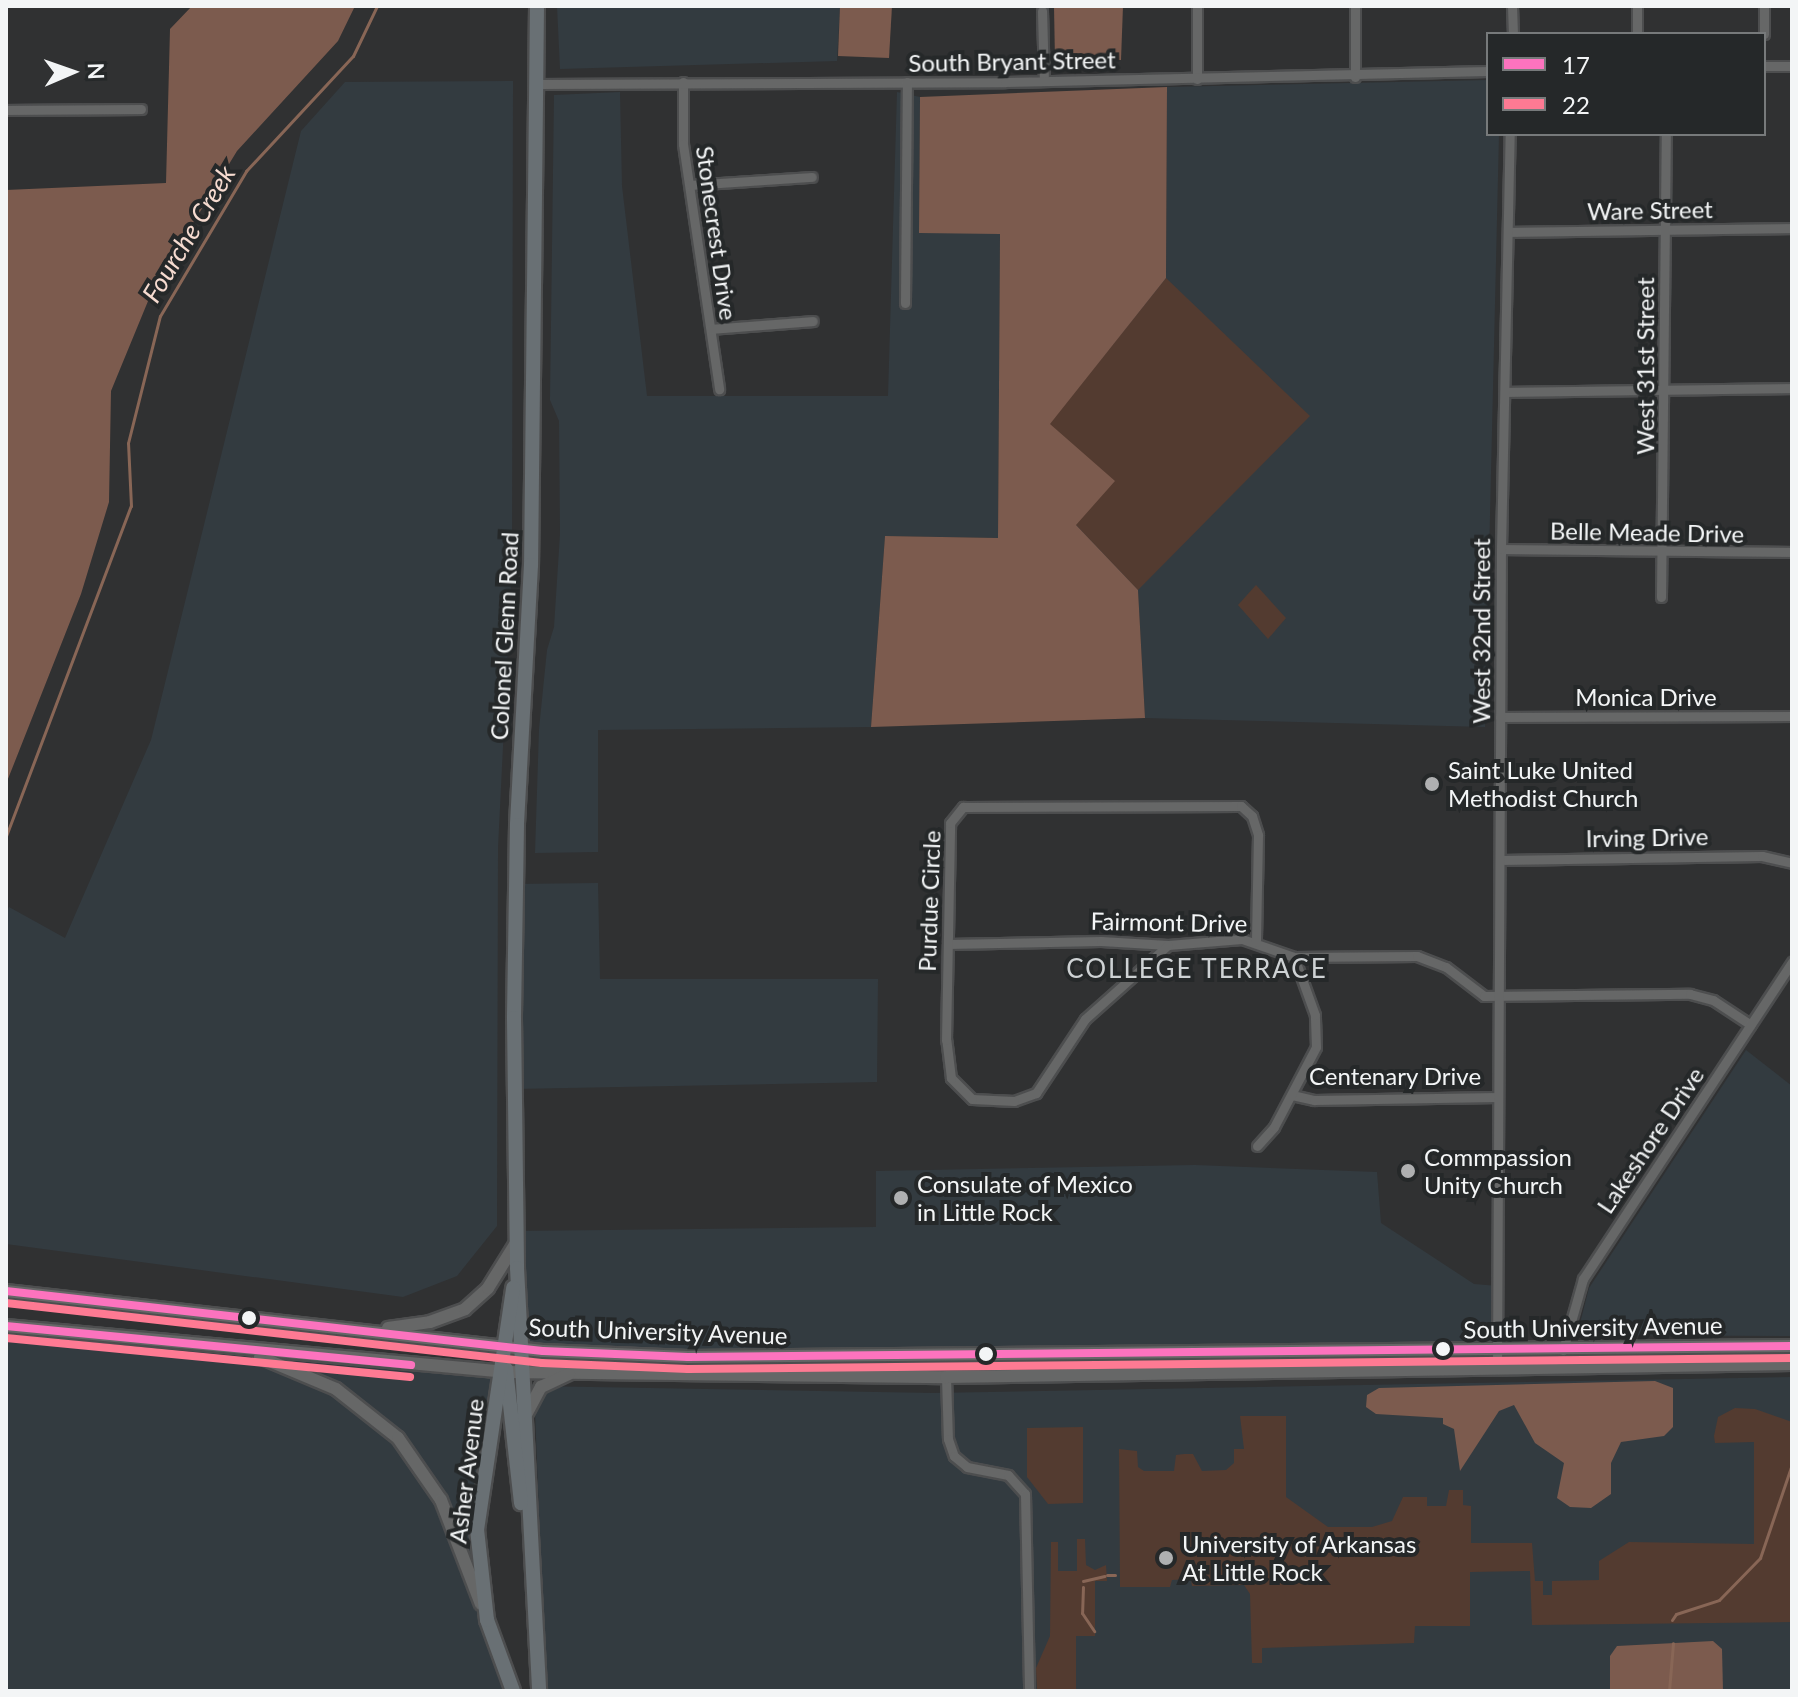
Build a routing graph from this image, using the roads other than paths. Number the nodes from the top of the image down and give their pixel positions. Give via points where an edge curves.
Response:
1 (537, 6) edge
2 (1197, 6) edge
3 (1355, 6) edge
4 (1512, 6) edge
5 (1637, 6) edge
6 (1764, 6) edge
7 (1042, 11) dead end
8 (1513, 32) edge
9 (1637, 32) edge
10 (1764, 32) edge
11 (1766, 66) edge
12 (1792, 66) edge
13 (1486, 71) edge
14 (1355, 77) junction
15 (1197, 79) junction
16 (1044, 81) junction
17 (683, 82) junction
18 (907, 82) junction
19 (536, 84) junction
20 (141, 109) dead end
21 (6, 110) edge
22 (1510, 136) edge
23 (1666, 136) edge
24 (812, 177) dead end
25 (690, 185) junction
26 (1792, 228) edge
27 (1665, 230) junction
28 (1508, 232) junction
29 (905, 303) dead end
30 (813, 321) dead end
31 (711, 329) junction
32 (1792, 388) edge
33 (719, 389) dead end
34 (1665, 389) junction
35 (1505, 392) junction
36 (1501, 549) junction
37 (1664, 552) junction
38 (1792, 552) edge
39 (1661, 597) dead end
40 (1792, 716) edge
41 (1500, 717) junction
42 (1501, 860) junction
43 (1792, 863) edge
44 (1256, 942) junction
45 (948, 944) junction
46 (1168, 945) junction
47 (1294, 957) junction
48 (1792, 962) edge
49 (1500, 996) junction
50 (1751, 1025) junction
51 (1292, 1095) junction
52 (1498, 1097) junction
53 (1257, 1146) dead end
54 (516, 1243) junction
55 (517, 1268) junction
56 (6, 1291) edge
57 (10, 1328) edge
58 (349, 1329) junction
59 (214, 1346) junction
60 (1792, 1346) edge
61 (504, 1347) junction
62 (524, 1349) junction
63 (1563, 1350) junction
64 (1497, 1351) junction
65 (1792, 1364) edge
66 (1497, 1368) junction
67 (526, 1371) junction
68 (503, 1372) junction
69 (573, 1372) junction
70 (946, 1377) junction
71 (527, 1413) junction
72 (530, 1543) junction
73 (487, 1620) junction
74 (513, 1691) edge
75 (539, 1691) edge
76 (1029, 1691) edge

1 - 19 main road, Colonel Glenn Road
2 - 15 street
3 - 14 street
4 - 8 street
5 - 9 street
6 - 10 street
7 - 16 street
11 - 12 street
13 - 14 street, South Bryant Street
14 - 15 street, South Bryant Street
15 - 16 street, South Bryant Street
16 - 18 street, South Bryant Street
17 - 18 street, South Bryant Street
17 - 19 street, South Bryant Street
17 - 25 street, Stonecrest Drive via 683,144
18 - 29 street
19 - 54 main road, Colonel Glenn Road via 531,565 515,873
20 - 21 street
22 - 28 street, West 32nd Street
23 - 27 street, West 31st Street
24 - 25 street
25 - 31 street, Stonecrest Drive
26 - 27 street, Ware Street
27 - 28 street, Ware Street
27 - 34 street, West 31st Street
28 - 35 street, West 32nd Street
30 - 31 street
31 - 33 street, Stonecrest Drive
32 - 34 street
34 - 35 street
34 - 37 street, West 31st Street
35 - 36 street, West 32nd Street
36 - 37 street, Belle Meade Drive
36 - 41 street, West 32nd Street
37 - 38 street, Belle Meade Drive
37 - 39 street, West 31st Street
40 - 41 street, Monica Drive
41 - 42 street, West 32nd Street
42 - 43 street, Irving Drive via 1762,856
42 - 49 street, West 32nd Street
44 - 45 street, Purdue Circle via 1259,852 1252,816 1230,802 1156,802 963,807 950,823
44 - 46 street, Fairmont Drive via 1213,939
44 - 47 street, Fairmont Drive
45 - 46 street, Fairmont Drive
45 - 46 street, Purdue Circle via 946,1067 966,1096 989,1101 1036,1093 1085,1019
47 - 49 street, Fairmont Drive via 1425,957 1479,995
47 - 51 street via 1317,1036
48 - 50 street, Lakeshore Drive
49 - 50 street, Fairmont Drive via 1690,994 1720,1004
49 - 52 street, West 32nd Street
50 - 63 street, Lakeshore Drive via 1583,1279
51 - 52 street, Centenary Drive via 1314,1100
51 - 53 street
52 - 64 street, West 32nd Street
54 - 55 main road, Colonel Glenn Road
54 - 58 main road via 488,1288 461,1311 399,1328
55 - 61 main road, Colonel Glenn Road
55 - 62 main road, Colonel Glenn Road
56 - 58 main road, South University Avenue
57 - 59 main road, South University Avenue
58 - 61 main road, South University Avenue
59 - 68 main road, South University Avenue
59 - 73 main road via 286,1365 336,1389 398,1438 441,1500
60 - 63 main road, South University Avenue
61 - 62 main road, South University Avenue
61 - 68 main road, Colonel Glenn Road
62 - 64 main road, South University Avenue via 688,1357 931,1358
62 - 67 main road
63 - 64 main road, South University Avenue
64 - 66 street, West 32nd Street
65 - 66 main road, South University Avenue
66 - 70 main road, South University Avenue
67 - 68 main road, South University Avenue
67 - 69 main road, South University Avenue
67 - 71 main road
68 - 72 main road
68 - 73 main road, Asher Avenue via 477,1530
69 - 70 main road, South University Avenue
69 - 71 main road via 541,1387
70 - 76 street via 948,1439 954,1456 967,1467 1008,1475 1025,1494
71 - 72 main road
72 - 75 main road
73 - 74 main road, Asher Avenue

